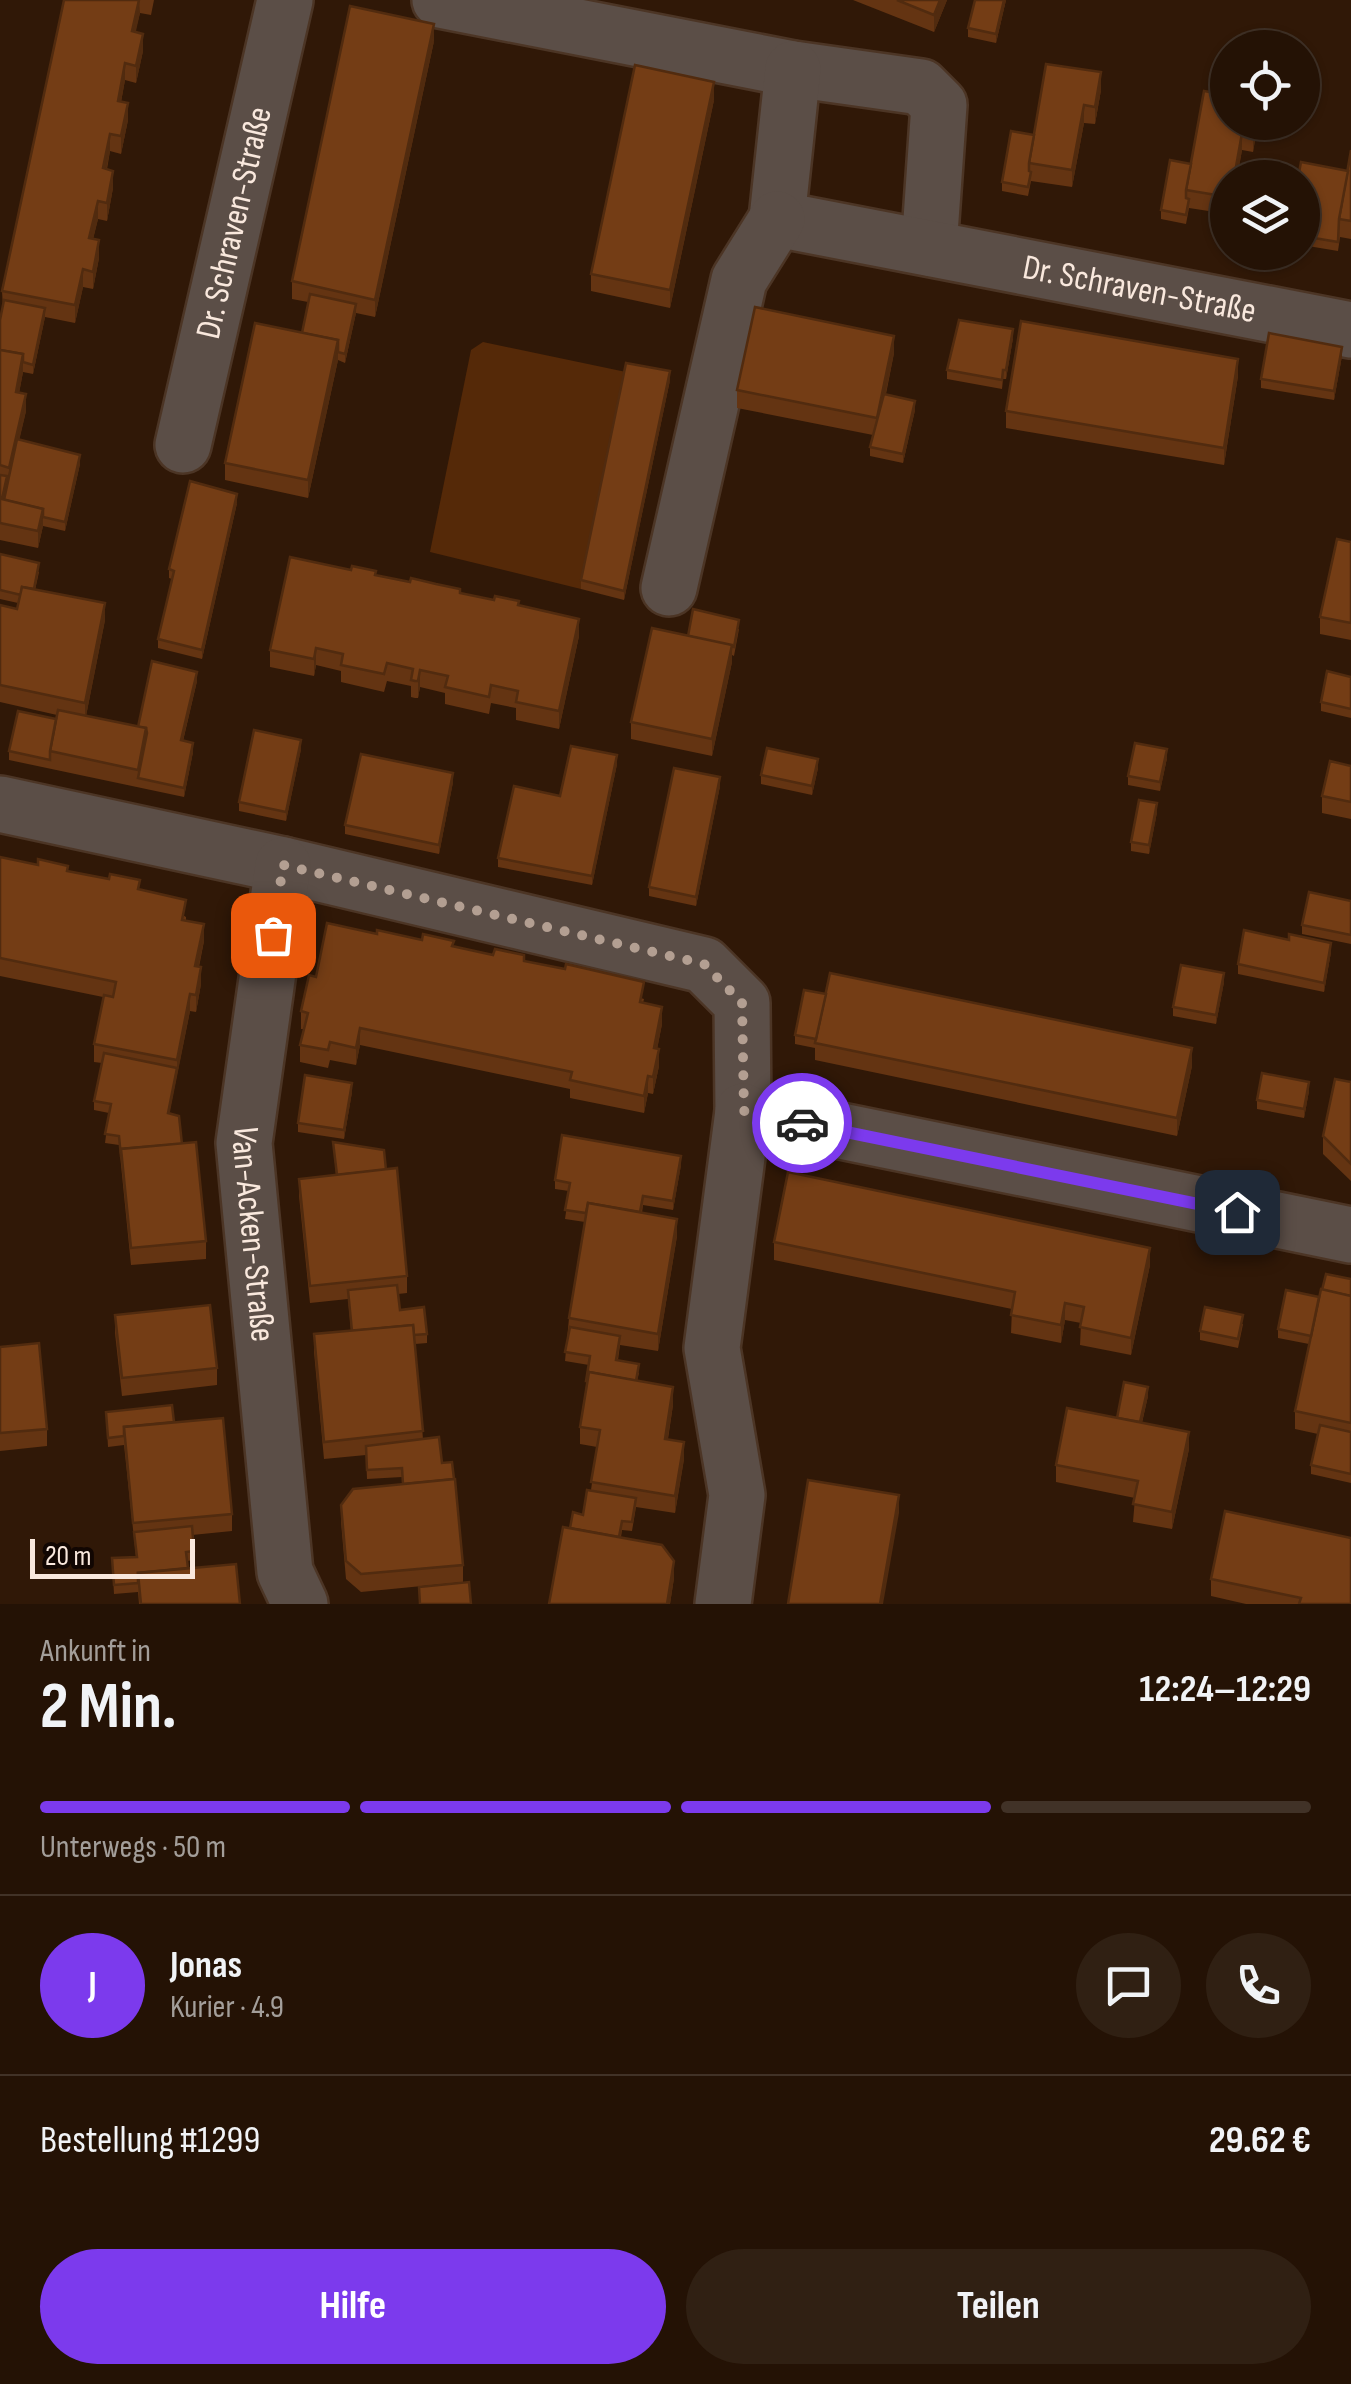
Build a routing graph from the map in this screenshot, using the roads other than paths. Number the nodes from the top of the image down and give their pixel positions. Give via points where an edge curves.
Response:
1 (285, 0) edge
2 (440, 0) edge
3 (793, 69) junction
4 (777, 219) junction
5 (929, 248) junction
6 (1351, 330) edge
7 (183, 446) dead end
8 (670, 588) dead end
9 (0, 804) edge
10 (283, 865) junction
11 (744, 1111) junction
12 (1351, 1235) edge
13 (300, 1604) edge
14 (723, 1604) edge

1 - 7 street, Dr. Schraven-Straße
2 - 3 street
3 - 4 street
3 - 5 street via 921,86 939,105
4 - 5 street, Dr. Schraven-Straße
4 - 8 street via 738,280
5 - 6 street, Dr. Schraven-Straße
9 - 10 street
10 - 11 street via 704,964 742,1003
10 - 13 street, Van-Acken-Straße via 244,1143 285,1572
11 - 12 street
11 - 14 street via 712,1348 737,1495

